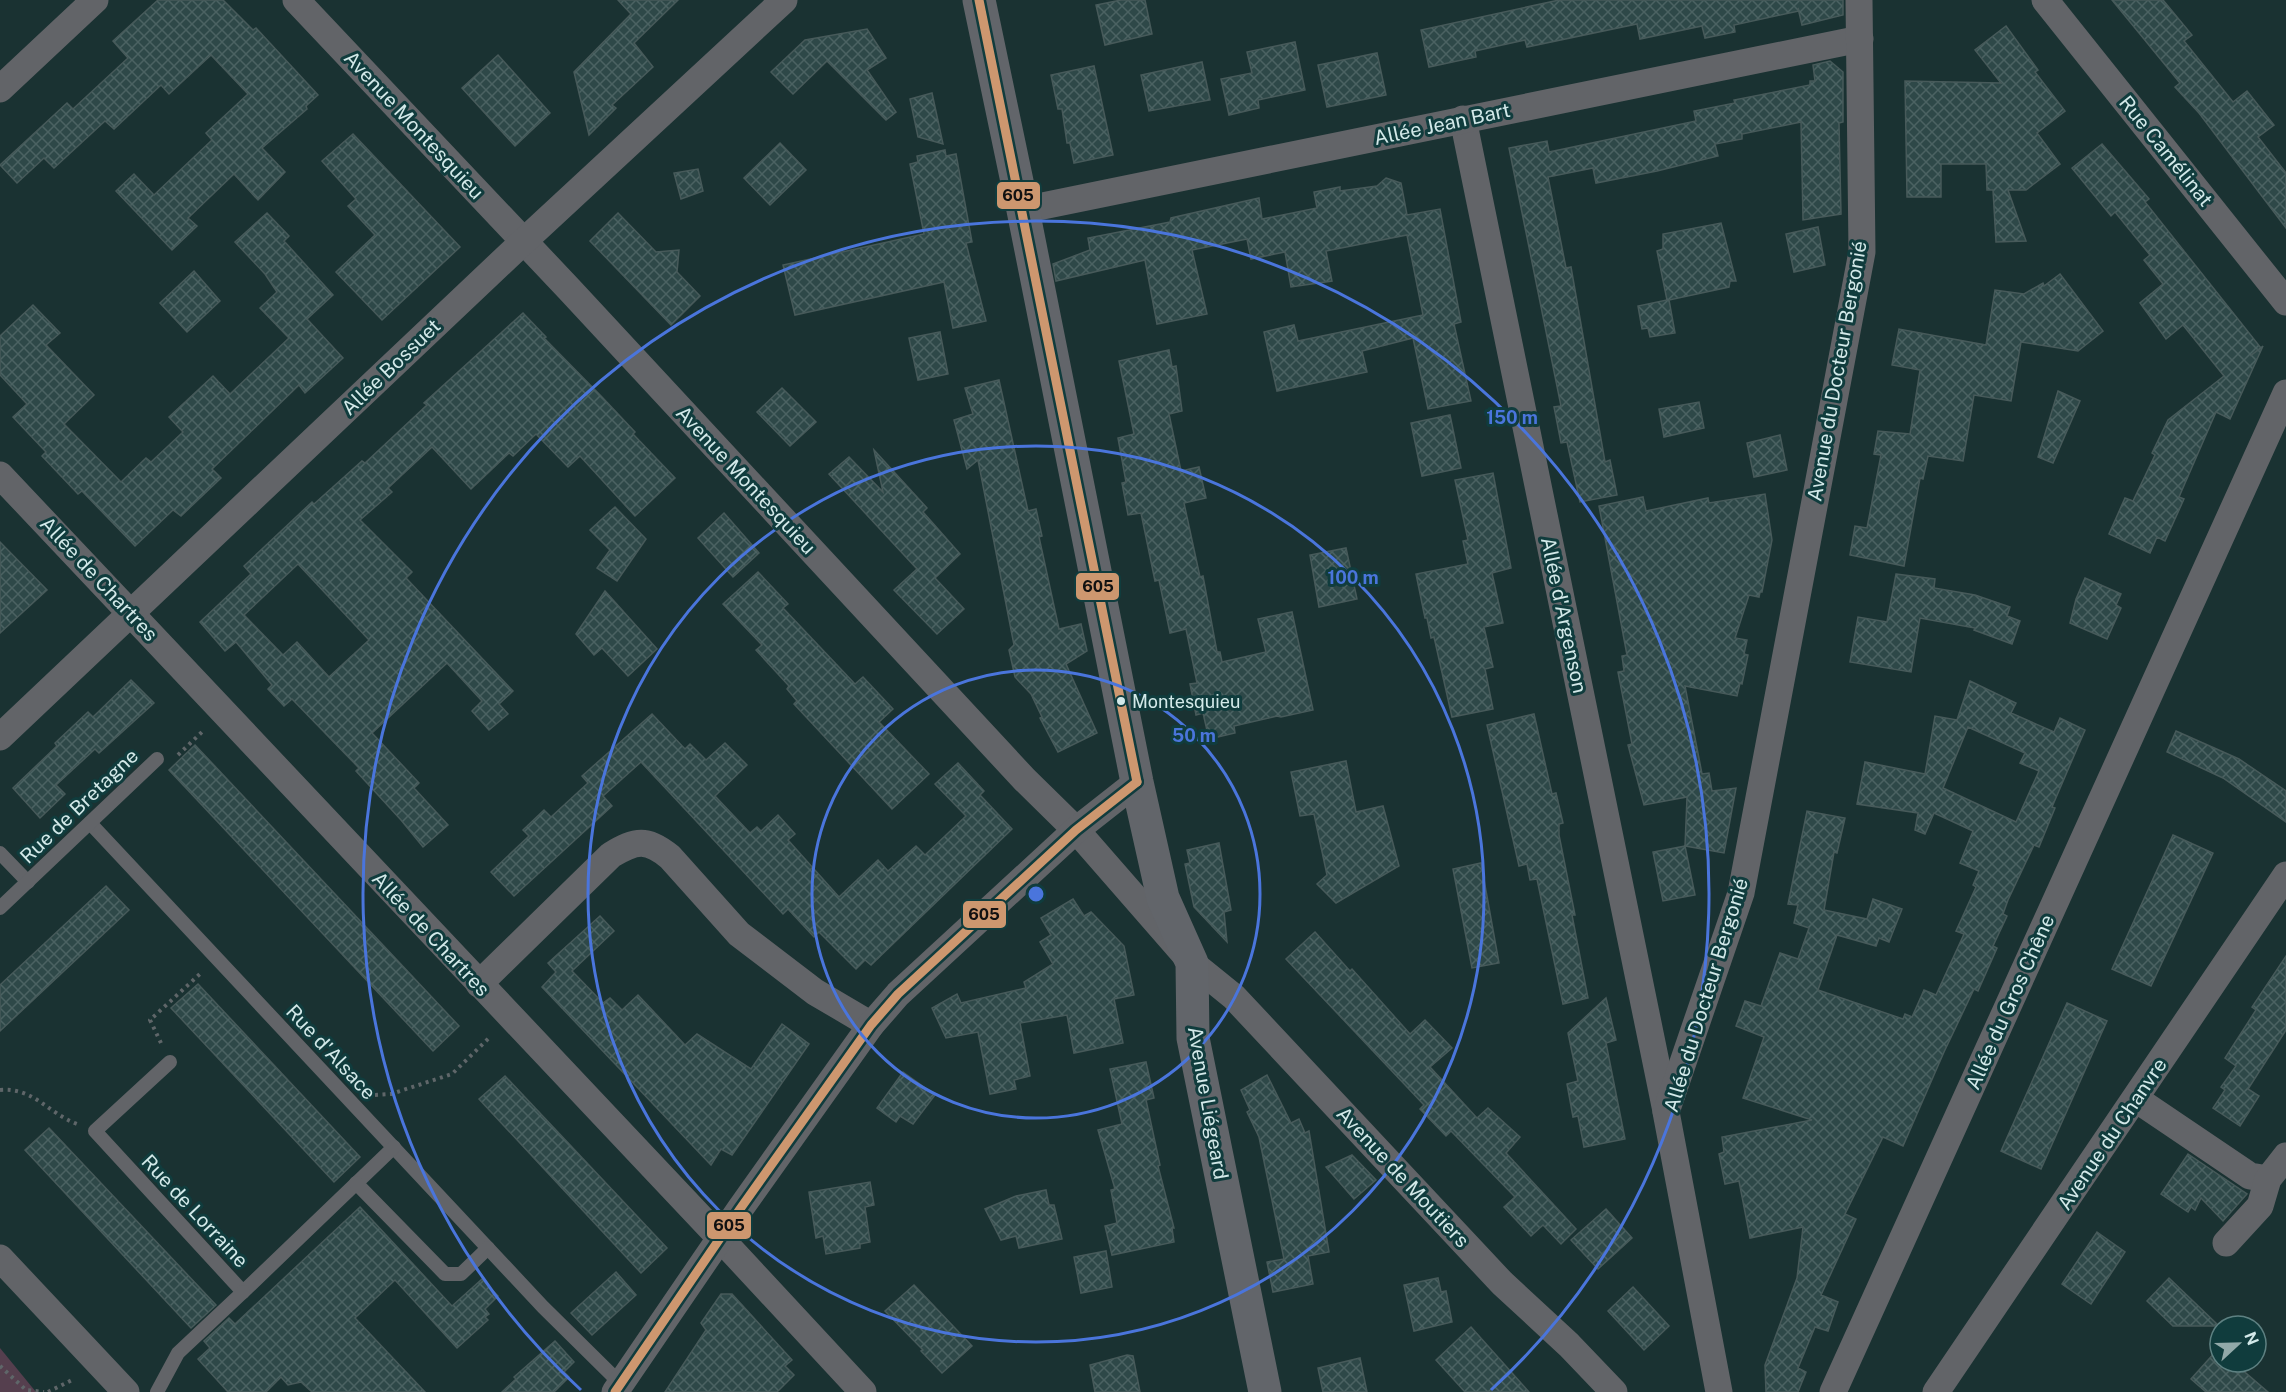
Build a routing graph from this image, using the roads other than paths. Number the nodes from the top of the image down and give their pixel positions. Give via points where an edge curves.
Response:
1 (95, 0) edge
2 (296, 0) edge
3 (784, 0) edge
4 (979, 0) edge
5 (1859, 0) edge
6 (2045, 0) edge
7 (1860, 39) junction
8 (0, 89) edge
9 (1463, 119) junction
10 (1023, 210) junction
11 (524, 241) junction
12 (2286, 302) edge
13 (2286, 393) edge
14 (0, 475) edge
15 (1803, 562) joint
16 (132, 614) junction
17 (0, 737) edge
18 (157, 759) road end
19 (1137, 783) junction
20 (90, 823) junction
21 (1076, 830) junction
22 (0, 853) edge
23 (2286, 875) edge
24 (28, 882) junction
25 (0, 908) edge
26 (1192, 963) junction
27 (479, 984) junction
28 (871, 1025) junction
29 (170, 1062) road end
30 (2136, 1099) junction
31 (1666, 1112) junction
32 (394, 1147) junction
33 (2286, 1156) edge
34 (2268, 1179) junction
35 (356, 1183) junction
36 (720, 1238) junction
37 (2226, 1243) dead end
38 (488, 1248) junction
39 (0, 1258) edge
40 (243, 1292) junction
41 (618, 1388) edge
42 (126, 1392) edge
43 (157, 1392) edge
44 (863, 1392) edge
45 (1265, 1392) edge
46 (1614, 1392) edge
47 (1719, 1392) edge
48 (1833, 1392) edge
49 (1936, 1392) edge

1 - 8 street
2 - 11 street, Avenue Montesquieu
3 - 11 street, Allée Bossuet
4 - 10 street, Avenue Liégeard
5 - 7 street, Avenue du Docteur Bergonié
6 - 12 street, Rue Camélinat
7 - 9 street, Allée Jean Bart
7 - 15 street, Avenue du Docteur Bergonié via 1862,252
9 - 10 street, Allée Jean Bart
9 - 31 street, Allée d'Argenson
10 - 19 street, Avenue Liégeard
11 - 16 street, Allée Bossuet
11 - 21 street, Avenue Montesquieu via 1025,780
13 - 48 street, Allée du Gros Chêne
14 - 16 street, Allée de Chartres
15 - 31 street, Allée du Docteur Bergonié via 1741,893
16 - 17 street, Allée Bossuet
16 - 27 street, Allée de Chartres
18 - 20 lane, Rue de Bretagne
19 - 21 street
19 - 26 street, Avenue Liégeard via 1163,898
20 - 24 lane, Rue de Bretagne
20 - 32 lane, Rue d'Alsace
21 - 26 street, Avenue Montesquieu
21 - 28 street via 898,994
22 - 24 lane, Rue de Bretagne
23 - 30 street, Avenue du Chanvre
24 - 25 lane, Rue de Bretagne
26 - 45 street, Avenue Liégeard via 1193,1038
26 - 46 street, Avenue de Moutiers via 1234,997 1502,1283
27 - 28 street via 611,855 633,843 645,843 669,857 739,934 815,992
27 - 36 street, Allée de Chartres
28 - 36 street
29 - 40 lane, Rue de Lorraine via 95,1131
30 - 34 street via 2250,1176
30 - 49 street, Avenue du Chanvre
31 - 47 street, Allée du Docteur Bergonié
32 - 35 lane, Rue de Lorraine
32 - 38 lane, Rue d'Alsace
33 - 34 street
34 - 37 street via 2260,1206
35 - 38 lane via 445,1274 461,1274
35 - 40 lane, Rue de Lorraine
36 - 41 street
36 - 44 street, Allée de Chartres
38 - 41 lane, Rue d'Alsace
39 - 42 street
40 - 43 lane via 178,1353

